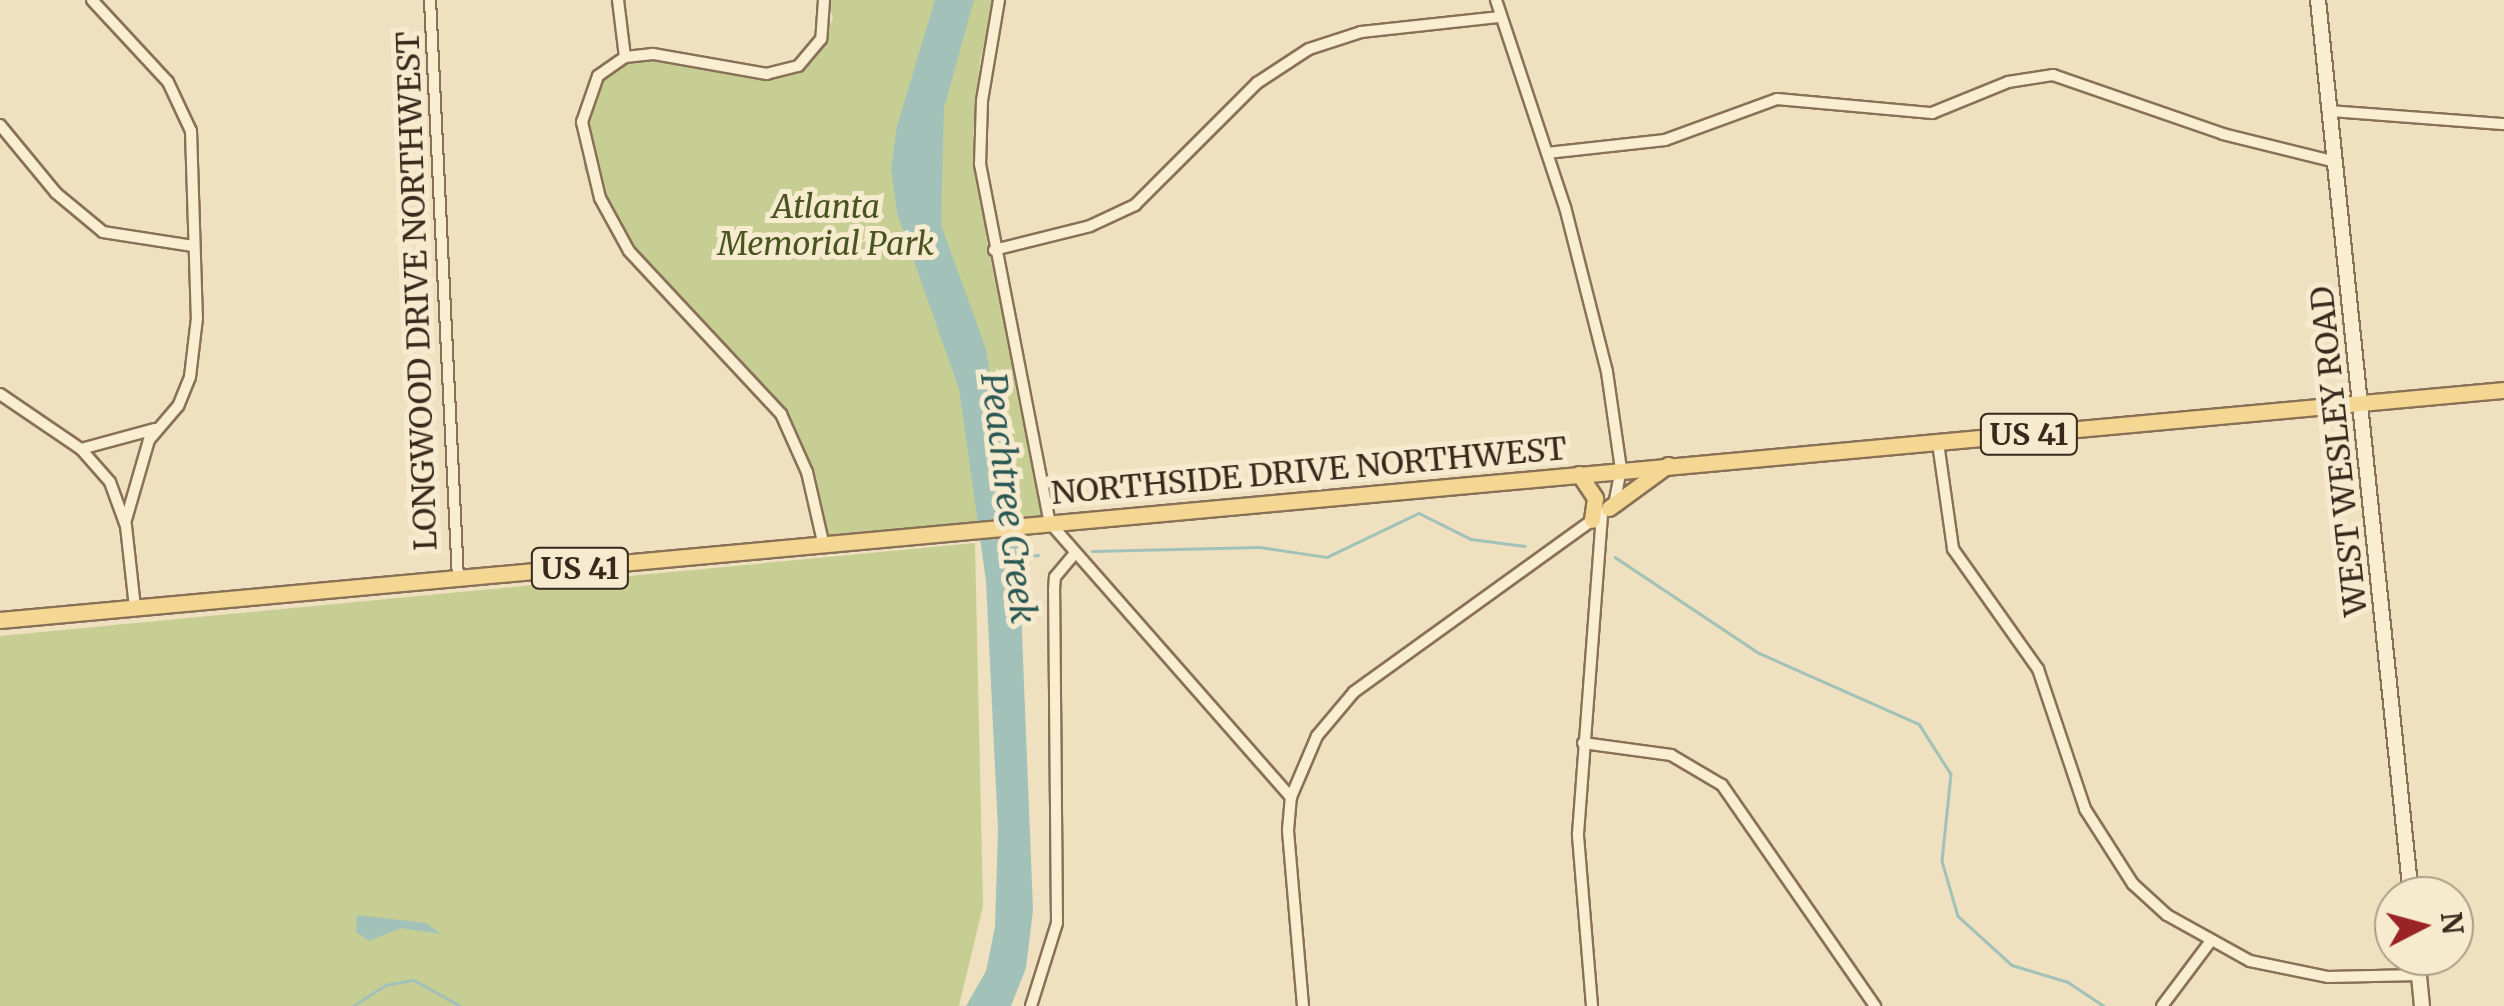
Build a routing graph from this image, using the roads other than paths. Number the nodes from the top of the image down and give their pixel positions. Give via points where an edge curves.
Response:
1 (93, 0) edge
2 (430, 0) edge
3 (618, 0) edge
4 (824, 0) edge
5 (999, 0) edge
6 (1496, 0) edge
7 (2318, 0) edge
8 (1498, 17) junction
9 (625, 57) junction
10 (2330, 111) junction
11 (2504, 124) edge
12 (0, 125) edge
13 (1547, 153) junction
14 (2336, 162) junction
15 (193, 246) junction
16 (994, 250) junction
17 (2504, 390) edge
18 (0, 394) edge
19 (2363, 404) junction
20 (156, 428) junction
21 (1938, 442) junction
22 (82, 449) junction
23 (1668, 465) junction
24 (1621, 470) junction
25 (1579, 474) junction
26 (1601, 514) junction
27 (125, 523) junction
28 (1050, 523) junction
29 (824, 546) junction
30 (1074, 554) junction
31 (458, 578) junction
32 (135, 608) junction
33 (0, 620) edge
34 (1583, 743) junction
35 (1291, 797) junction
36 (2409, 876) edge
37 (2210, 942) junction
38 (2374, 975) edge
39 (2419, 976) edge
40 (1031, 1006) edge
41 (1303, 1006) edge
42 (1592, 1006) edge
43 (1875, 1006) edge
44 (2162, 1006) edge
45 (2422, 1006) edge

1 - 15 street via 187,112
2 - 31 street, LONGWOOD DRIVE NORTHWEST
3 - 9 street
4 - 9 street via 821,39 789,70 767,74 653,54
5 - 16 street via 980,140
6 - 8 street
7 - 10 street, WEST WESLEY ROAD
8 - 13 street
8 - 16 street via 1361,32 1308,48 1257,83 1135,205 1090,226
9 - 29 street via 598,76 582,107 600,198 640,265 781,414 807,472
10 - 11 street
10 - 14 street, WEST WESLEY ROAD
12 - 15 street via 56,192 103,232
13 - 14 street via 1665,140 1777,99 1932,113 2008,82 2053,75 2223,134
13 - 24 street via 1607,372
14 - 19 street, WEST WESLEY ROAD
15 - 20 street via 197,318 190,376 178,406
16 - 28 street
17 - 19 main road, NORTHSIDE DRIVE NORTHWEST / US 41
18 - 22 street
19 - 21 main road, NORTHSIDE DRIVE NORTHWEST / US 41
19 - 36 street, WEST WESLEY ROAD
20 - 22 street
20 - 27 street
21 - 23 main road, NORTHSIDE DRIVE NORTHWEST / US 41
21 - 37 street via 1954,548 2038,669 2096,832 2146,898
22 - 27 street via 110,482
23 - 24 main road, NORTHSIDE DRIVE NORTHWEST / US 41
23 - 26 main road
24 - 25 main road, NORTHSIDE DRIVE NORTHWEST / US 41
24 - 26 street
25 - 26 main road
25 - 28 main road, NORTHSIDE DRIVE NORTHWEST / US 41
26 - 34 street
26 - 35 street via 1354,692 1317,736
27 - 32 street
28 - 29 main road, NORTHSIDE DRIVE NORTHWEST / US 41
28 - 30 street
29 - 31 main road, NORTHSIDE DRIVE NORTHWEST / US 41
30 - 35 street
30 - 40 street via 1055,577 1054,590 1057,924
31 - 32 main road, NORTHSIDE DRIVE NORTHWEST / US 41
32 - 33 main road, NORTHSIDE DRIVE NORTHWEST / US 41
34 - 42 street via 1578,876
34 - 43 street via 1671,755 1722,785
35 - 41 street
37 - 38 street via 2250,962 2304,974
37 - 44 street
39 - 45 street

